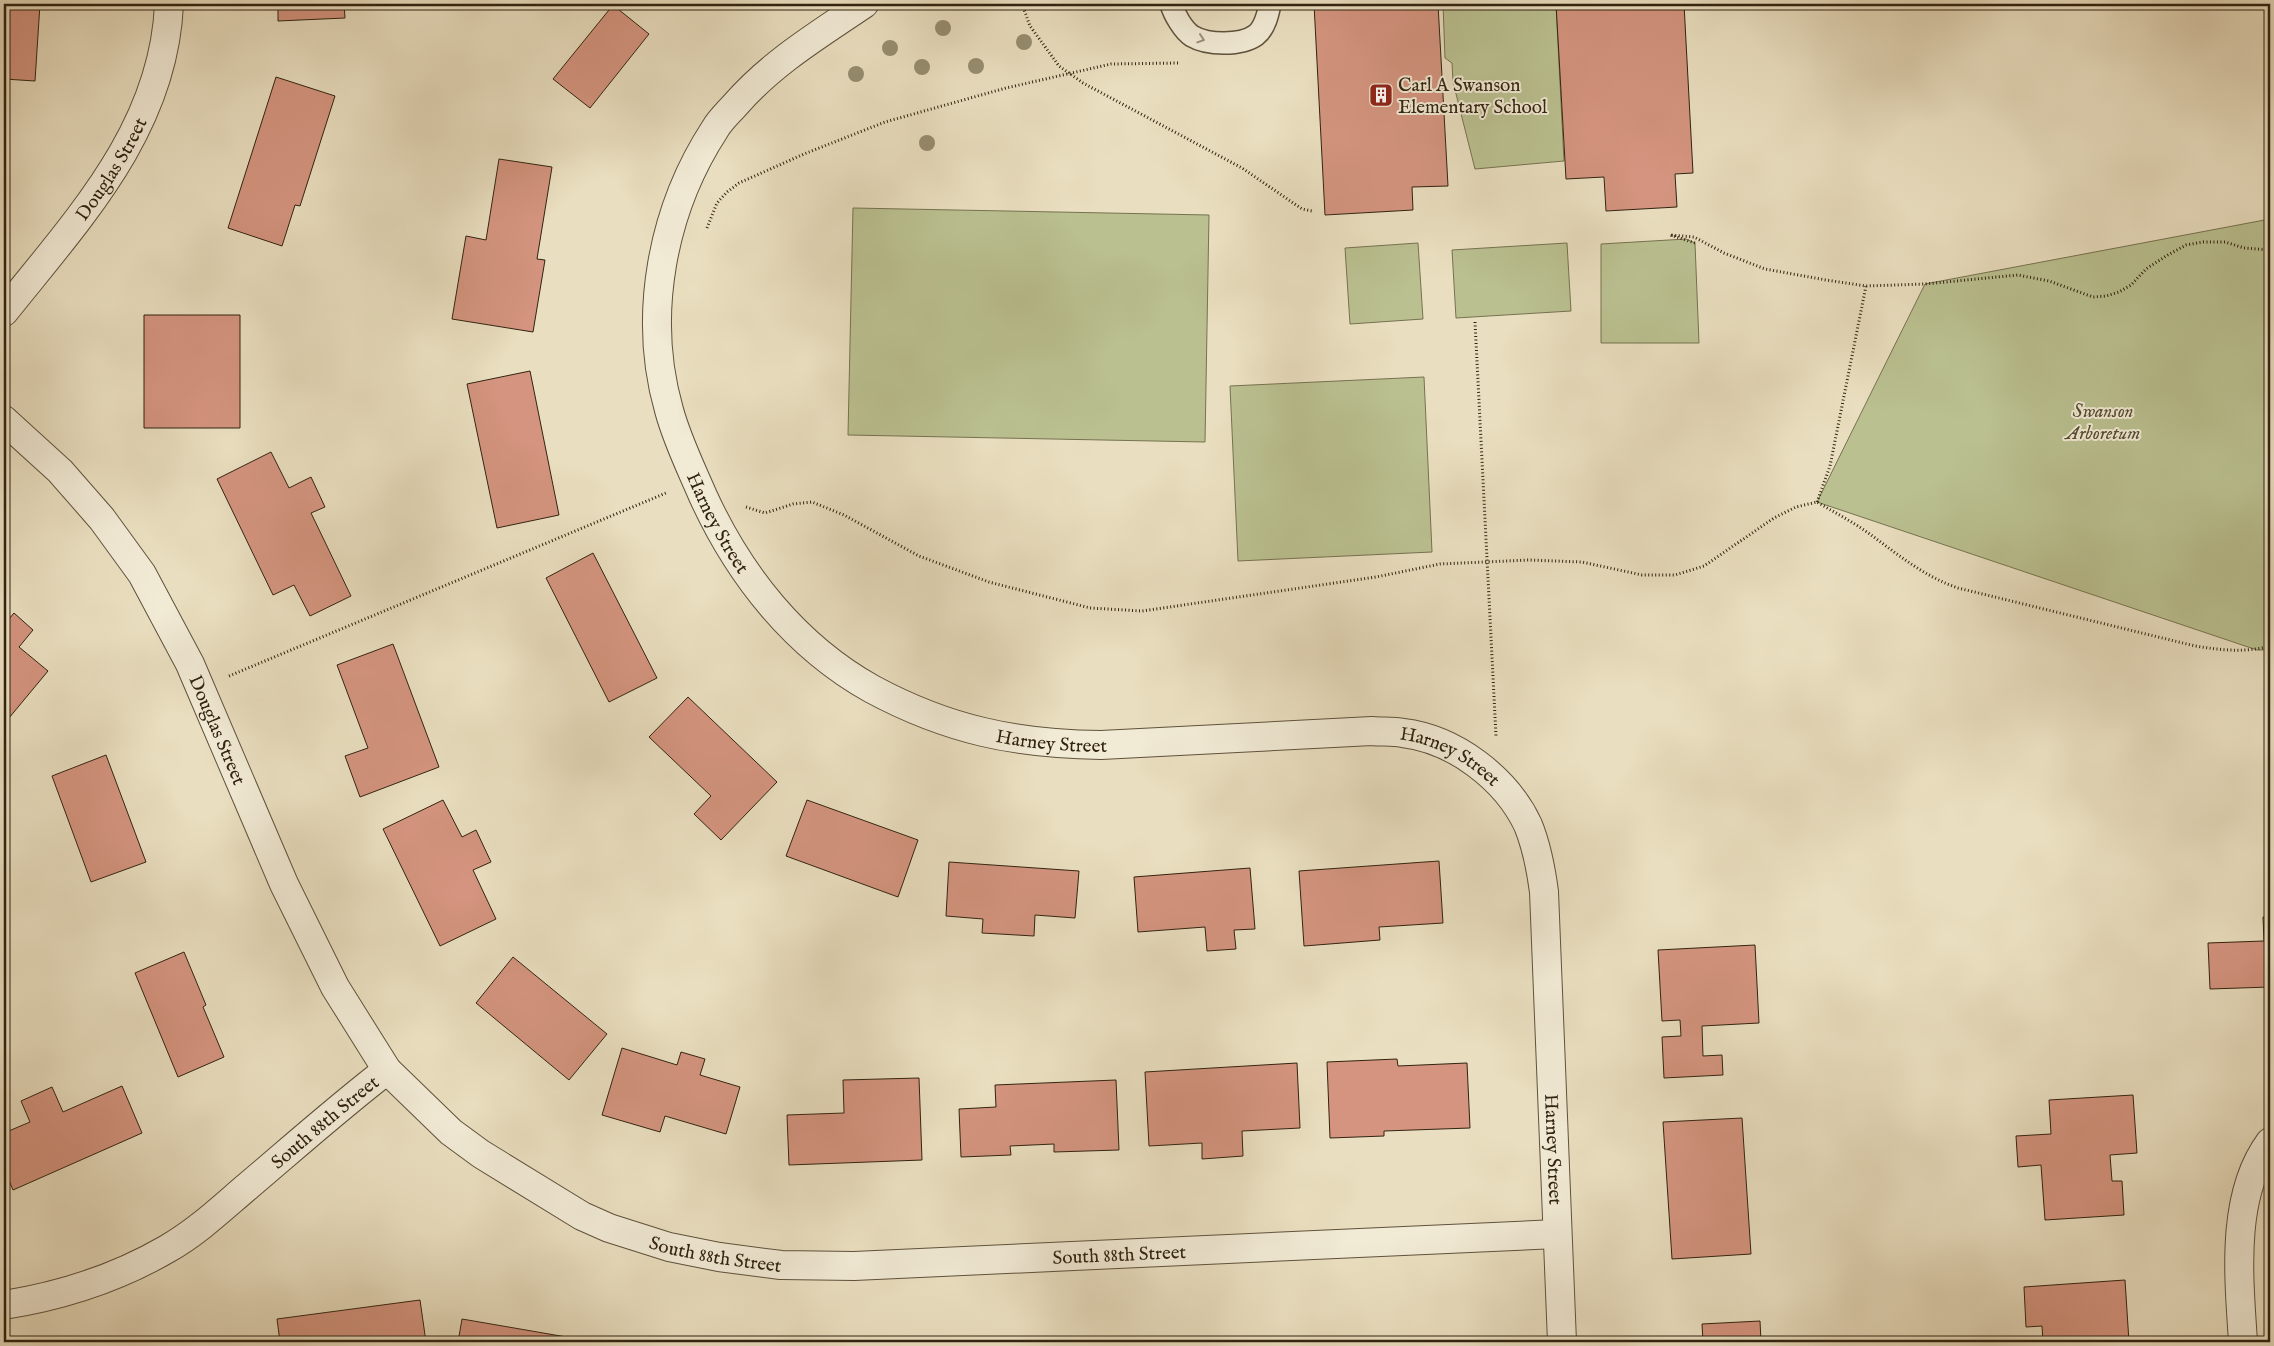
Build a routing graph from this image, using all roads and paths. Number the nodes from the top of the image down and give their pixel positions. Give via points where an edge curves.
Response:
1 (169, 4) edge
2 (864, 4) edge
3 (1022, 4) edge
4 (1171, 4) edge
5 (1270, 4) edge
6 (1188, 63) dead end
7 (1072, 74) junction
8 (1312, 211) dead end
9 (706, 231) dead end
10 (1695, 243) dead end
11 (2270, 250) edge
12 (1866, 286) junction
13 (4, 312) edge
14 (1474, 322) dead end
15 (4, 420) edge
16 (671, 490) dead end
17 (1817, 502) junction
18 (745, 507) dead end
19 (1488, 561) junction
20 (2270, 646) edge
21 (223, 679) dead end
22 (1484, 769) junction
23 (387, 1070) junction
24 (2270, 1142) edge
25 (1556, 1234) junction
26 (4, 1305) edge
27 (1562, 1342) edge
28 (2242, 1342) edge

1 - 13 street, Douglas Street via 169,21 156,83 142,119 112,174
2 - 22 street, Harney Street via 781,60 754,83 716,126 683,191 670,227 662,264 657,340 668,410 716,524 738,563 764,598 833,663 870,687 915,710 980,733 1034,742 1102,745 1372,731 1404,733 1447,745
3 - 7 path via 1030,26 1046,50 1059,66
4 -> 5 lane via 1192,36 1208,42 1239,42 1256,34 1268,17
6 - 7 path via 1111,64
7 - 8 path via 1083,83 1242,168 1302,210
7 - 9 path via 1006,88 885,122 804,154 739,183 727,192 717,203
10 - 12 path via 1670,235 1694,237 1765,269
11 - 12 path via 2244,248 2225,242 2186,246 2146,269 2131,285 2106,296 2093,296 2049,281 2018,275
12 - 17 path via 1830,466
14 - 19 path
15 - 23 street, Douglas Street via 60,471 102,518 142,574 190,664 284,884 334,988
16 - 21 path
17 - 19 path via 1796,507 1774,518 1704,566 1675,575 1642,575 1582,562
17 - 20 path via 1938,582 2195,646 2229,652
18 - 19 path via 766,513 812,502 844,515 920,556 989,582 1090,608 1110,610 1142,611 1376,577 1440,564
19 - 22 path via 1496,750
22 - 25 street, Harney Street via 1507,792 1527,824 1540,861 1544,892
23 - 25 street, South 88th Street via 451,1132 582,1216 661,1244 719,1257 782,1265 854,1266
23 - 26 street, South 88th Street via 198,1228 167,1249 94,1284 38,1300
24 - 28 street via 2249,1184 2242,1221
25 - 27 street, Harney Street

